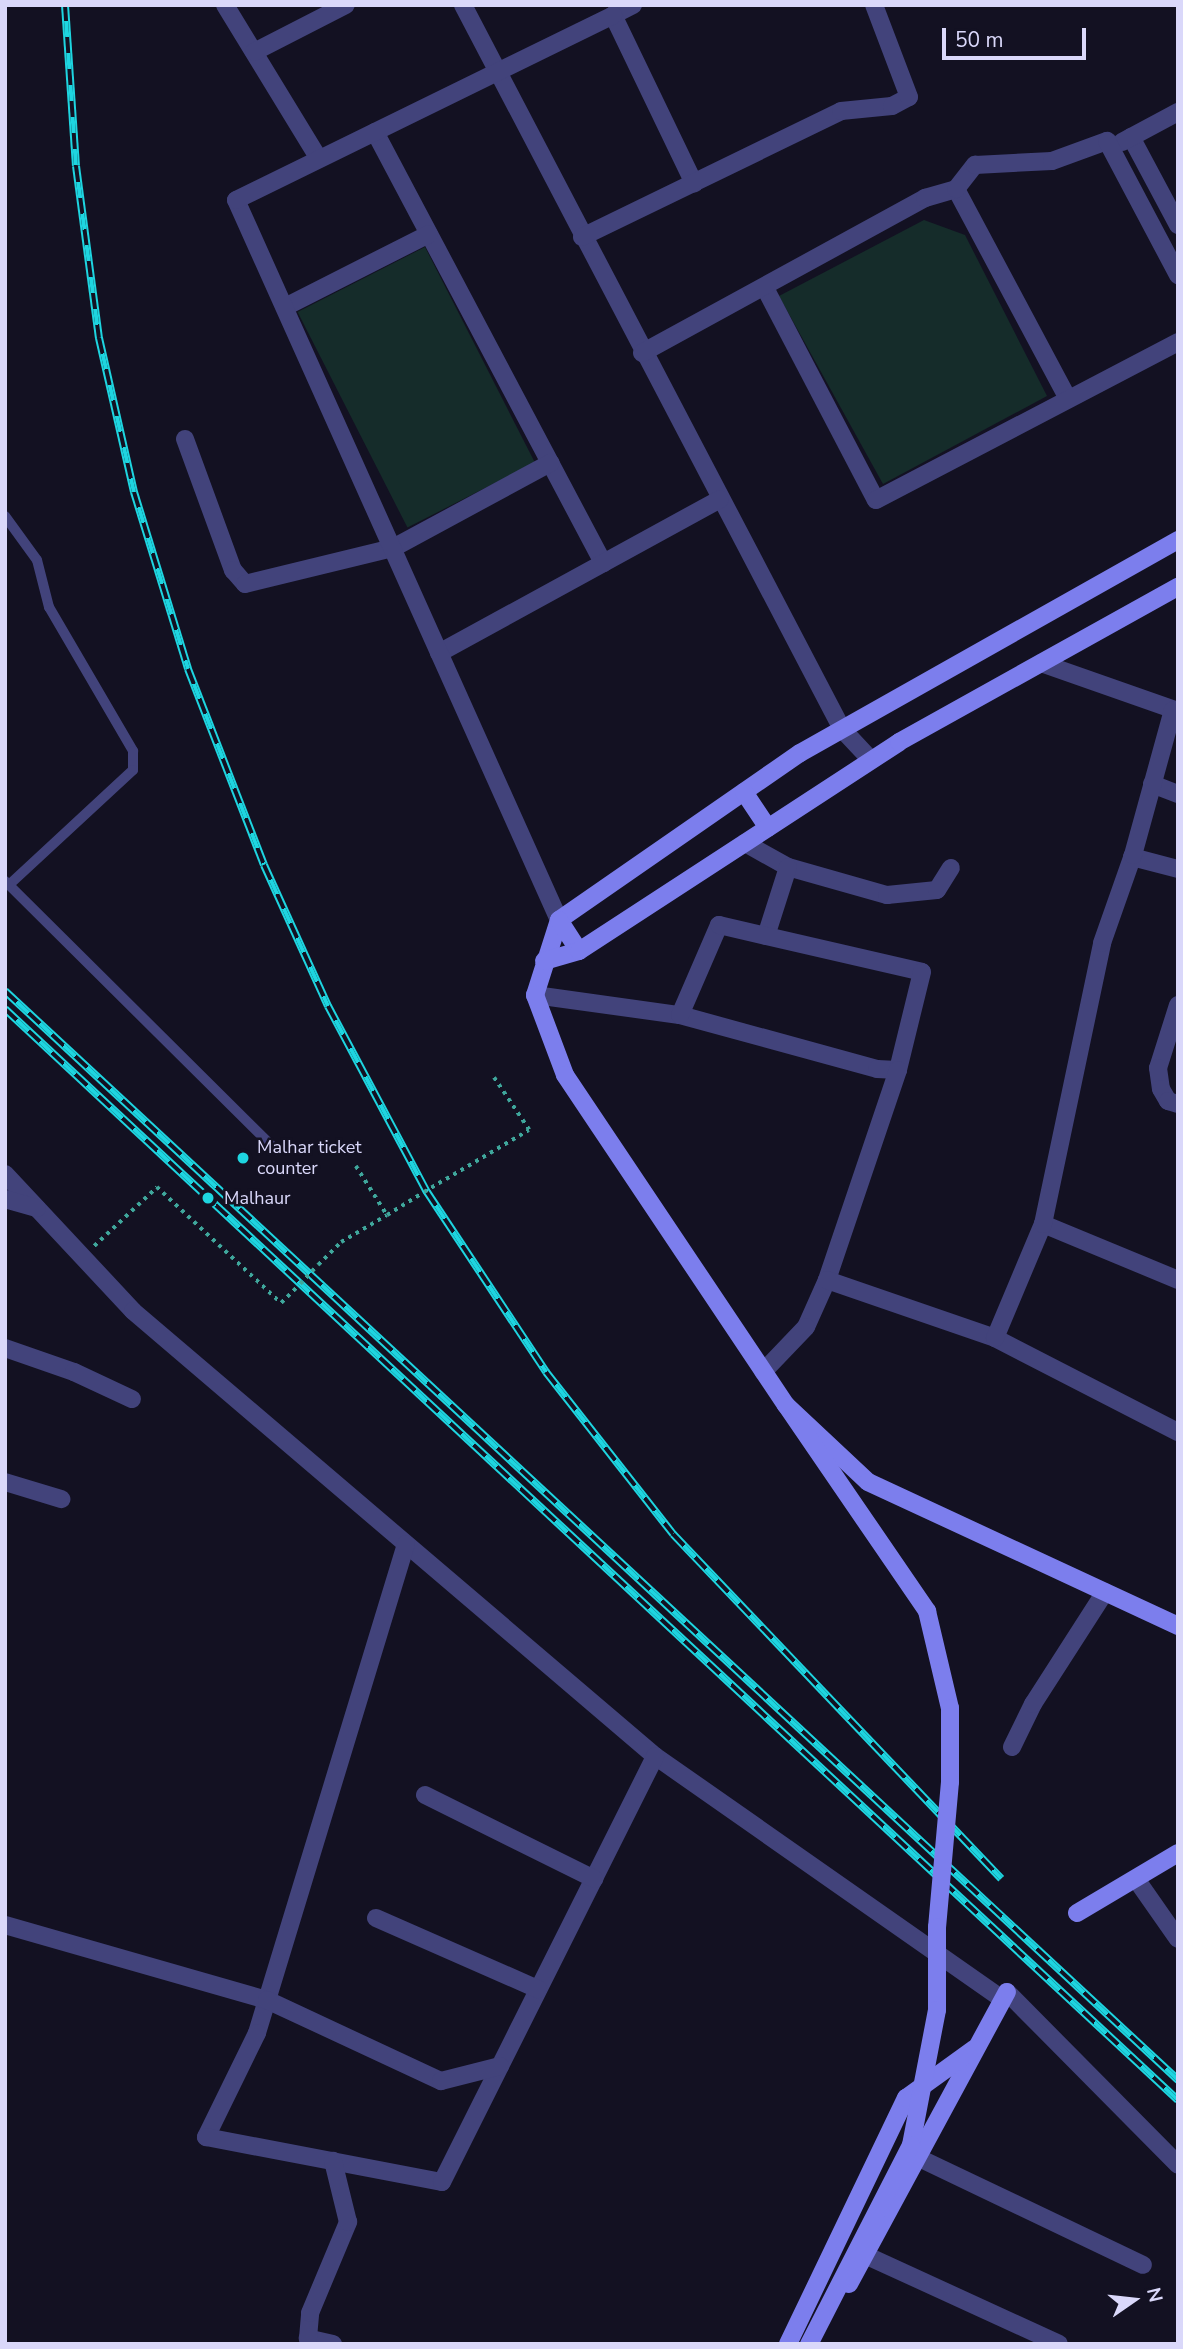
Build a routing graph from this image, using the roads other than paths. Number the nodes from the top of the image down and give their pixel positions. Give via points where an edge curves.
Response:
1 (226, 5) edge
2 (346, 5) edge
3 (463, 5) edge
4 (633, 5) edge
5 (874, 5) edge
6 (613, 15) junction
7 (254, 52) junction
8 (498, 73) junction
9 (1178, 113) edge
10 (375, 132) junction
11 (1132, 137) junction
12 (1109, 145) junction
13 (319, 159) junction
14 (694, 183) junction
15 (956, 189) junction
16 (1178, 225) edge
17 (429, 234) junction
18 (582, 237) junction
19 (1178, 275) edge
20 (765, 288) junction
21 (285, 307) junction
22 (1178, 342) edge
23 (642, 353) junction
24 (1068, 399) junction
25 (185, 439) dead end
26 (550, 463) junction
27 (720, 499) junction
28 (5, 516) edge
29 (1178, 540) edge
30 (393, 548) junction
31 (603, 563) junction
32 (1178, 587) edge
33 (439, 653) junction
34 (1041, 663) junction
35 (1175, 710) edge
36 (842, 729) junction
37 (871, 760) junction
38 (1152, 785) junction
39 (744, 792) junction
40 (1178, 794) edge
41 (768, 828) junction
42 (745, 843) junction
43 (1132, 857) junction
44 (788, 867) junction
45 (951, 868) dead end
46 (1178, 869) edge
47 (7, 883) edge
48 (559, 920) junction
49 (766, 936) junction
50 (579, 951) junction
51 (544, 961) junction
52 (535, 995) junction
53 (1178, 1004) edge
54 (680, 1015) junction
55 (898, 1070) junction
56 (1178, 1104) edge
57 (276, 1150) dead end
58 (5, 1174) edge
59 (5, 1199) edge
60 (37, 1208) junction
61 (1043, 1224) junction
62 (827, 1280) junction
63 (1178, 1280) edge
64 (995, 1338) junction
65 (5, 1348) edge
66 (764, 1372) junction
67 (132, 1399) dead end
68 (786, 1405) junction
69 (1178, 1432) edge
70 (5, 1482) edge
71 (61, 1499) dead end
72 (406, 1544) junction
73 (1105, 1592) junction
74 (1178, 1626) edge
75 (1012, 1747) dead end
76 (655, 1756) junction
77 (425, 1795) dead end
78 (1178, 1853) edge
79 (594, 1879) junction
80 (1136, 1879) junction
81 (1077, 1913) dead end
82 (376, 1918) dead end
83 (5, 1925) edge
84 (1178, 1939) edge
85 (538, 1989) junction
86 (1005, 1996) junction
87 (267, 2000) junction
88 (977, 2047) junction
89 (500, 2066) junction
90 (919, 2158) junction
91 (333, 2161) junction
92 (1178, 2165) edge
93 (865, 2255) junction
94 (1143, 2265) dead end
95 (333, 2344) edge
96 (788, 2344) edge
97 (809, 2344) edge
98 (820, 2344) edge
99 (1059, 2344) edge

1 - 7 street
2 - 7 street
3 - 8 street
4 - 6 street
5 - 14 street via 909,97 892,106 841,111
6 - 8 street
6 - 14 street
7 - 13 street
8 - 10 street
8 - 18 street
9 - 11 street
10 - 13 street
10 - 17 street
11 - 12 street
11 - 16 street
12 - 15 street via 1052,161 975,165
12 - 19 street
13 - 21 street via 236,200
14 - 18 street
15 - 20 street via 925,198
15 - 24 street
17 - 21 street
17 - 26 street
18 - 23 street
20 - 23 street
20 - 24 street via 876,500
21 - 30 street
22 - 24 street
23 - 27 street
25 - 30 street via 233,570 245,584
26 - 30 street
26 - 31 street
27 - 31 street
27 - 36 street
28 - 47 lane via 37,559 49,607 133,751 132,770
29 - 36 street
30 - 33 street
31 - 33 street
32 - 34 street
33 - 48 street
34 - 35 street
34 - 37 street
35 - 38 street
36 - 37 street
36 - 39 street
37 - 41 street
38 - 40 street
38 - 43 street
39 - 41 street
39 - 48 street
41 - 42 street
42 - 44 street
42 - 50 street
43 - 46 street
43 - 61 street via 1102,943
44 - 45 street via 887,895 937,890
44 - 49 street
47 - 57 lane
48 - 50 street
48 - 51 street
49 - 54 street via 719,925
49 - 55 street via 922,972
50 - 51 street
51 - 52 street
52 - 54 street
52 - 66 street via 565,1075
53 - 56 street via 1158,1068 1168,1101
54 - 55 street via 877,1069
55 - 62 street
58 - 60 street
59 - 60 street
60 - 72 street via 133,1311
61 - 63 street
61 - 64 street
62 - 64 street
62 - 66 street via 806,1327
64 - 69 street
65 - 67 street
66 - 68 street
68 - 73 street via 868,1482
68 - 97 street, bridge via 927,1611 950,1708 950,1782 937,1927 937,2010 911,2145
70 - 71 street
72 - 76 street
72 - 87 street
73 - 74 street
73 - 75 street via 1033,1704
76 - 79 street
76 - 86 street
77 - 79 street
78 - 80 street
79 - 85 street
80 - 81 street
80 - 84 street
82 - 85 street
83 - 87 street
85 - 89 street
86 - 88 street
86 - 92 street
87 - 89 street via 441,2081
87 - 91 street via 257,2033 206,2137
88 - 90 street
88 - 96 street via 906,2098
89 - 91 street via 442,2182
90 - 93 street
90 - 94 street
91 - 95 street via 348,2222 310,2313 308,2338
93 - 98 street
93 - 99 street

